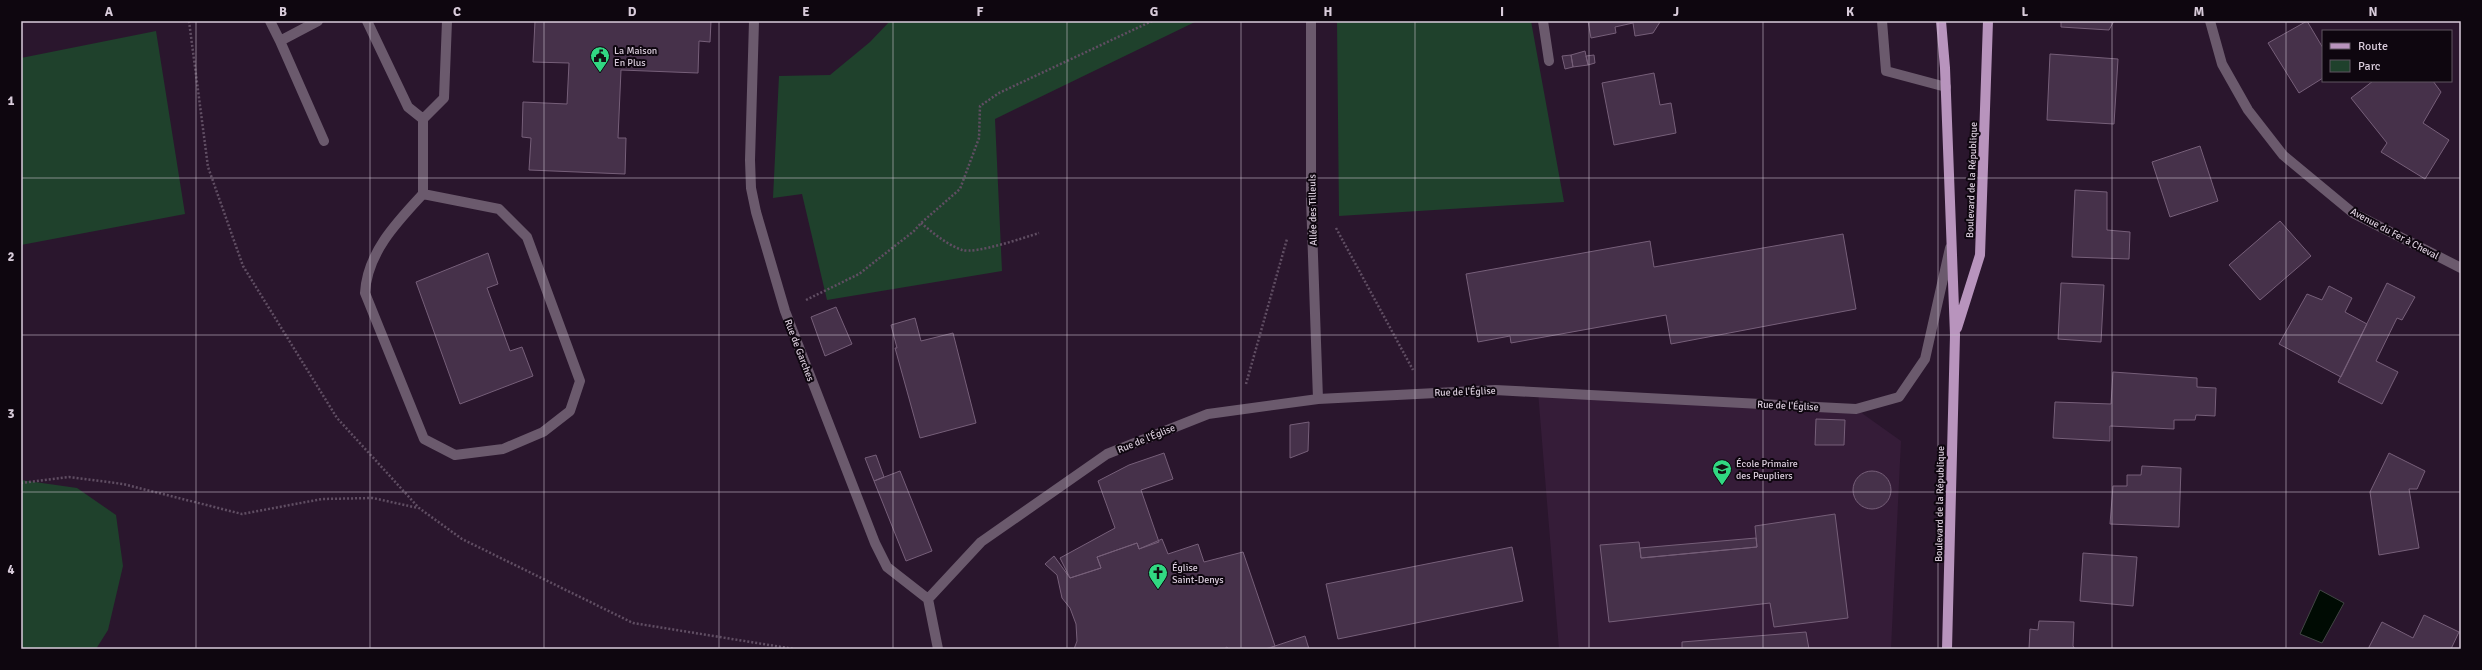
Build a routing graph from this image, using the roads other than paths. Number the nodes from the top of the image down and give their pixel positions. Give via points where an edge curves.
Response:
1 (270, 21) edge
2 (318, 21) edge
3 (367, 21) edge
4 (447, 21) edge
5 (754, 21) edge
6 (1311, 21) edge
7 (1543, 21) edge
8 (1882, 21) edge
9 (1941, 21) edge
10 (1988, 21) edge
11 (2210, 21) edge
12 (280, 41) junction
13 (1550, 61) dead end
14 (1946, 87) junction
15 (423, 118) junction
16 (324, 141) dead end
17 (423, 194) junction
18 (1951, 247) junction
19 (2461, 268) edge
20 (1955, 335) junction
21 (1318, 399) junction
22 (928, 599) junction
23 (938, 649) edge
24 (1947, 649) edge

1 - 12 street
2 - 12 street
3 - 15 street via 408,108
4 - 15 street via 444,98
5 - 22 street, Rue de Garches via 751,188 785,310 874,543 887,568
6 - 21 street, Allée des Tilleuls via 1311,199
7 - 13 street
8 - 14 street via 1886,71
9 - 14 main road, Boulevard de la République
10 - 20 main road, Boulevard de la République via 1980,255
11 - 19 street, Avenue du Fer à Cheval via 2222,64 2248,110 2282,155 2354,213
12 - 16 street
14 - 18 main road, Boulevard de la République
15 - 17 street
17 - 17 street via 388,233 366,277 366,293 424,439 455,455 503,450 543,432 570,410 580,381 527,237 499,209
18 - 20 main road, Boulevard de la République
18 - 21 street, Rue de l'Église via 1925,359 1899,397 1856,409 1495,390
20 - 24 main road, Boulevard de la République
21 - 22 street, Rue de l'Église via 1208,414 1107,454 981,542
22 - 23 street

